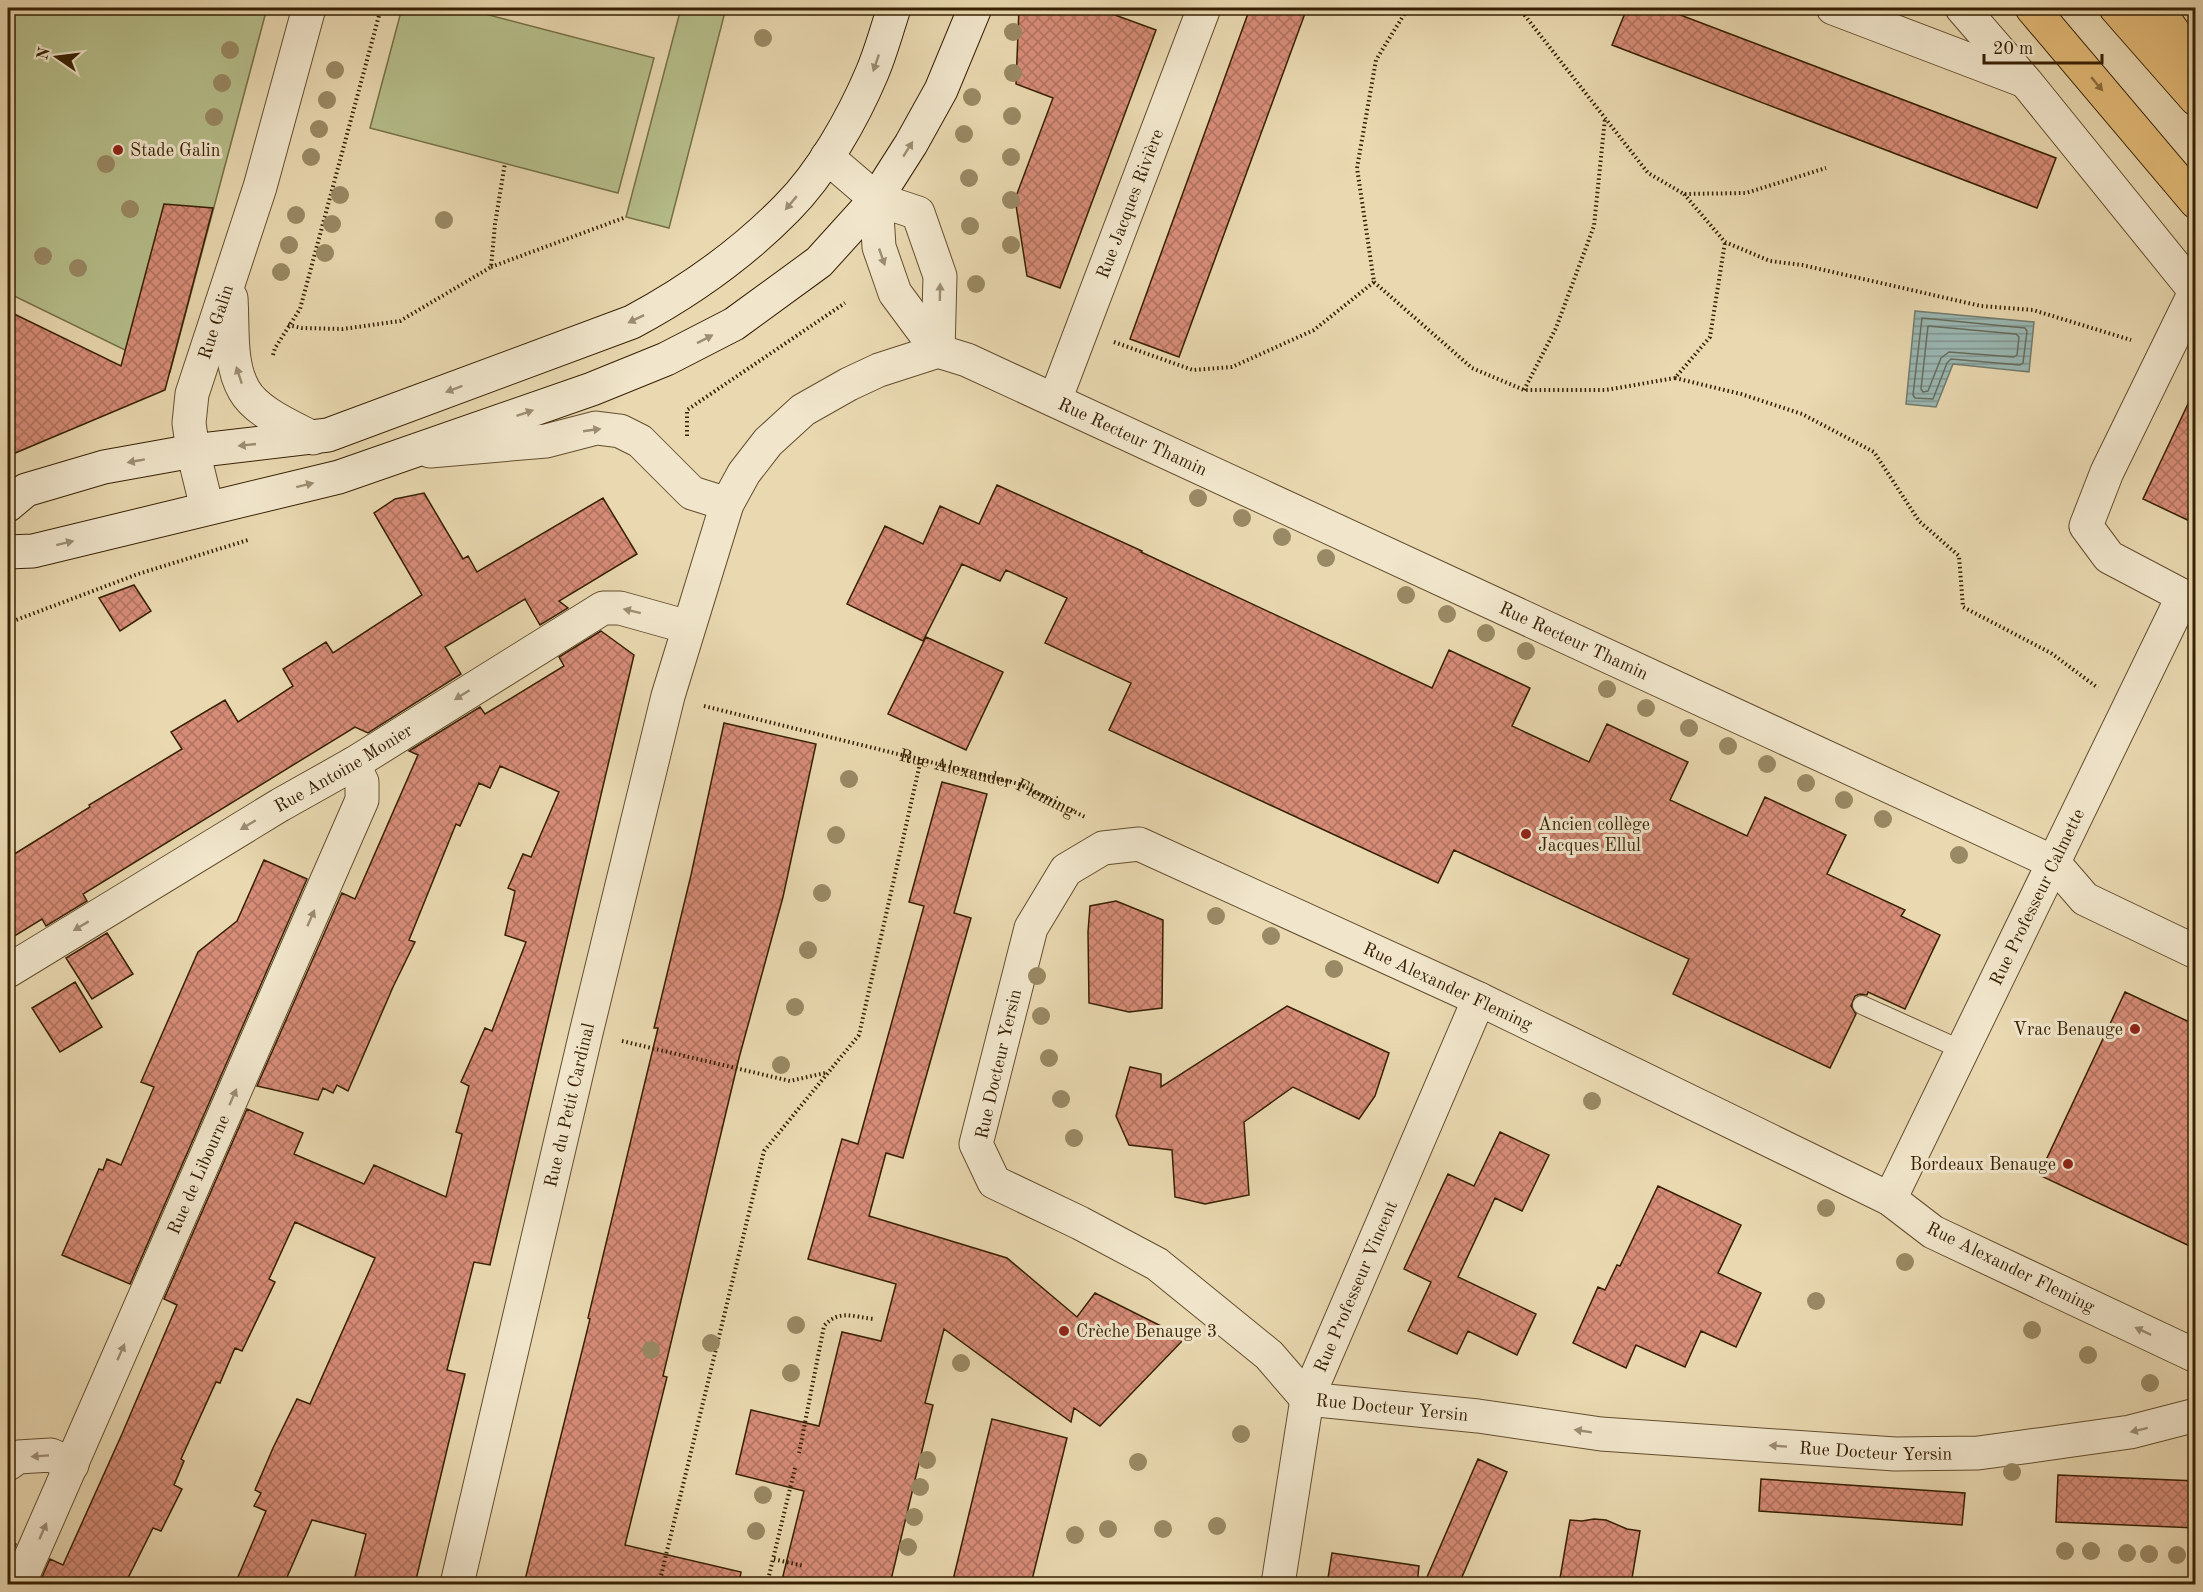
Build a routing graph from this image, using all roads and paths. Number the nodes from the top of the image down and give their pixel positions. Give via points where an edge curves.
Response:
1 (309, 8) edge
2 (381, 8) edge
3 (894, 8) edge
4 (975, 8) edge
5 (1204, 8) edge
6 (1408, 8) edge
7 (1519, 8) edge
8 (1833, 8) edge
9 (1962, 8) edge
10 (2032, 8) edge
11 (2116, 8) edge
12 (2156, 8) edge
13 (2196, 63) edge
14 (2026, 82) junction
15 (2196, 99) edge
16 (1605, 117) junction
17 (827, 157) junction
18 (505, 163) dead end
19 (1826, 168) dead end
20 (1684, 194) junction
21 (876, 199) junction
22 (2196, 202) edge
23 (626, 217) dead end
24 (1725, 242) junction
25 (490, 267) junction
26 (230, 276) junction
27 (1374, 282) junction
28 (2195, 292) edge
29 (845, 303) dead end
30 (288, 325) junction
31 (1083, 331) junction
32 (938, 351) junction
33 (2168, 351) junction
34 (271, 364) dead end
35 (1675, 378) junction
36 (1524, 390) junction
37 (1055, 400) junction
38 (313, 438) junction
39 (193, 451) junction
40 (410, 453) junction
41 (673, 473) junction
42 (727, 504) junction
43 (8, 505) edge
44 (207, 508) junction
45 (249, 540) dead end
46 (8, 552) edge
47 (2189, 598) edge
48 (8, 623) edge
49 (688, 627) junction
50 (668, 696) junction
51 (2127, 710) junction
52 (921, 759) junction
53 (353, 764) junction
54 (1089, 819) dead end
55 (1139, 844) joint
56 (2053, 862) junction
57 (2196, 952) edge
58 (8, 971) edge
59 (1479, 999) junction
60 (1862, 1005) dead end
61 (586, 1033) junction
62 (1962, 1050) junction
63 (826, 1073) junction
64 (1890, 1199) junction
65 (874, 1319) dead end
66 (2196, 1356) edge
67 (1307, 1399) junction
68 (2196, 1415) edge
69 (799, 1453) dead end
70 (8, 1464) edge
71 (72, 1465) junction
72 (795, 1468) dead end
73 (773, 1559) junction
74 (804, 1566) dead end
75 (19, 1584) edge
76 (457, 1584) edge
77 (659, 1584) edge
78 (767, 1584) edge
79 (1278, 1584) edge

1 - 26 street, Rue Galin via 260,187
2 - 30 path via 300,309
3 -> 17 street via 873,72
21 -> 4 street via 940,90
5 - 31 street, Rue Jacques Rivière
6 - 27 path via 1376,60 1358,168
7 - 16 path
8 - 14 street
9 - 14 street
10 -> 22 main road
11 - 15 main road
12 - 13 main road
14 - 28 street
16 - 20 path via 1648,173
16 - 36 path via 1594,226 1556,328
17 - 21 street
17 -> 38 street via 789,207 673,300 632,322 345,430
18 - 25 path
19 - 20 path via 1746,194
20 - 24 path
21 -> 32 street via 879,247 895,293
32 -> 21 street via 940,276 918,213
40 -> 21 street via 592,389 666,359 734,324 819,262
23 - 25 path
24 - 33 path via 1770,261 1981,306 2033,310
24 - 35 path via 1710,337
25 - 30 path via 400,321 343,329
38 -> 26 street via 281,421 245,392 234,358
26 - 39 street, Rue Galin via 192,394 189,423
27 - 31 path via 1314,330 1232,367 1193,370
27 - 36 path via 1472,368
28 - 33 street, Rue Professeur Calmette
29 - 41 path via 687,410 686,461
30 - 34 path
31 - 37 street, Rue Jacques Rivière
32 - 37 street, Rue Recteur Thamin
32 - 42 street, Rue du Petit Cardinal via 879,370 803,410 768,442
33 - 47 street, Rue Professeur Calmette via 2107,472 2086,526 2109,557
35 - 36 path via 1606,390
35 - 51 path via 1802,414 1874,452 1919,521 1959,556 1964,607 2051,653
37 - 56 street, Rue Recteur Thamin
38 -> 39 street
39 -> 43 street via 92,471 26,490
39 - 44 street, Rue Galin
40 -> 41 street via 546,441 596,428 620,431 640,441
44 -> 40 street via 339,477
41 - 42 street via 692,493
42 - 49 street, Rue du Petit Cardinal
46 -> 44 street via 33,551
45 - 48 path via 138,574
47 - 51 street, Rue Professeur Calmette
49 - 50 street, Rue du Petit Cardinal
49 -> 53 street, Rue Antoine Monier via 620,608 603,608
50 - 52 path, Rue Alexander Fleming
50 - 61 street, Rue du Petit Cardinal
51 - 56 street, Rue Professeur Calmette
52 - 54 path, Rue Alexander Fleming via 1019,784
52 - 63 path via 859,1035
53 -> 58 street, Rue Antoine Monier
71 -> 53 street, Rue de Libourne via 362,800 362,782
55 - 59 street, Rue Alexander Fleming
55 - 67 street, Rue Docteur Yersin via 1103,848 1066,870 1031,928 976,1144 994,1182 1157,1264 1269,1355
56 - 57 street, Rue Recteur Thamin via 2085,899
56 - 62 street, Rue Professeur Calmette
59 - 64 street, Rue Alexander Fleming
59 - 67 street, Rue Professeur Vincent
60 - 62 lane
61 - 63 path via 790,1081
61 - 76 street, Rue du Petit Cardinal
62 - 64 street, Rue Professeur Calmette
63 - 77 path via 764,1151
66 -> 64 street, Rue Alexander Fleming via 1933,1232
65 - 69 path via 843,1315 831,1318 824,1326
68 -> 67 street, Rue Docteur Yersin via 2130,1432 1977,1453 1896,1454 1601,1434 1478,1416
67 - 79 street, Rue Professeur Vincent
71 -> 70 street via 51,1455 18,1457
75 -> 71 street, Rue de Libourne
72 - 73 path
73 - 74 path
73 - 78 path

